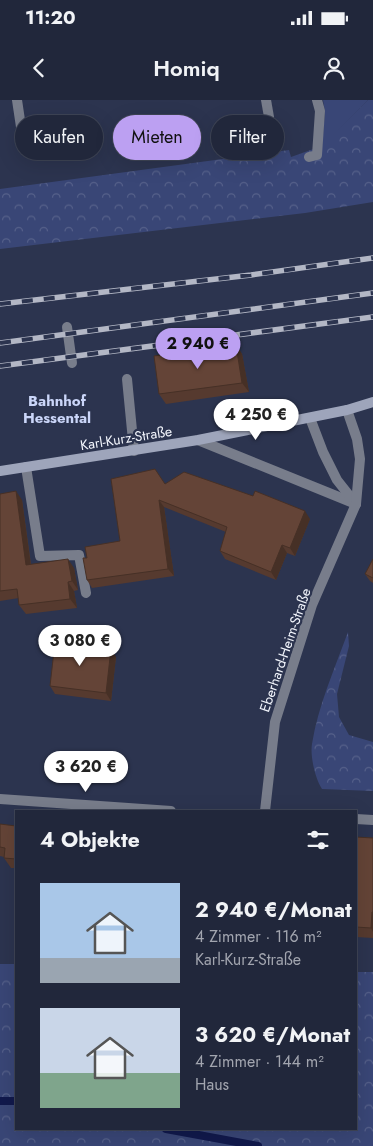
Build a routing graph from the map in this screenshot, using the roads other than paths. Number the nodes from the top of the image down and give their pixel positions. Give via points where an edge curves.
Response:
1 (17, 100) edge
2 (266, 100) edge
3 (317, 100) edge
4 (19, 115) edge
5 (269, 115) edge
6 (309, 157) dead end
7 (67, 328) dead end
8 (72, 363) dead end
9 (127, 379) dead end
10 (373, 402) edge
11 (347, 410) junction
12 (310, 418) junction
13 (198, 440) junction
14 (134, 451) junction
15 (26, 467) junction
16 (0, 471) edge
17 (356, 504) junction
18 (86, 593) edge
19 (0, 800) edge
20 (155, 810) edge
21 (265, 810) edge
22 (357, 819) edge
23 (373, 820) edge

1 - 4 street
2 - 5 street
3 - 6 street via 320,111 317,155
7 - 8 street
9 - 14 street
10 - 11 main road, Karl-Kurz-Straße
11 - 12 main road, Karl-Kurz-Straße
11 - 17 street, Eberhard-Heim-Straße via 358,440 360,459
12 - 13 main road, Karl-Kurz-Straße
12 - 17 street via 337,480
13 - 14 main road, Karl-Kurz-Straße
13 - 17 street
14 - 15 main road, Karl-Kurz-Straße
15 - 16 main road, Karl-Kurz-Straße
15 - 18 street via 40,556 78,555
17 - 21 street, Eberhard-Heim-Straße via 312,605 274,722
19 - 20 street
22 - 23 street

